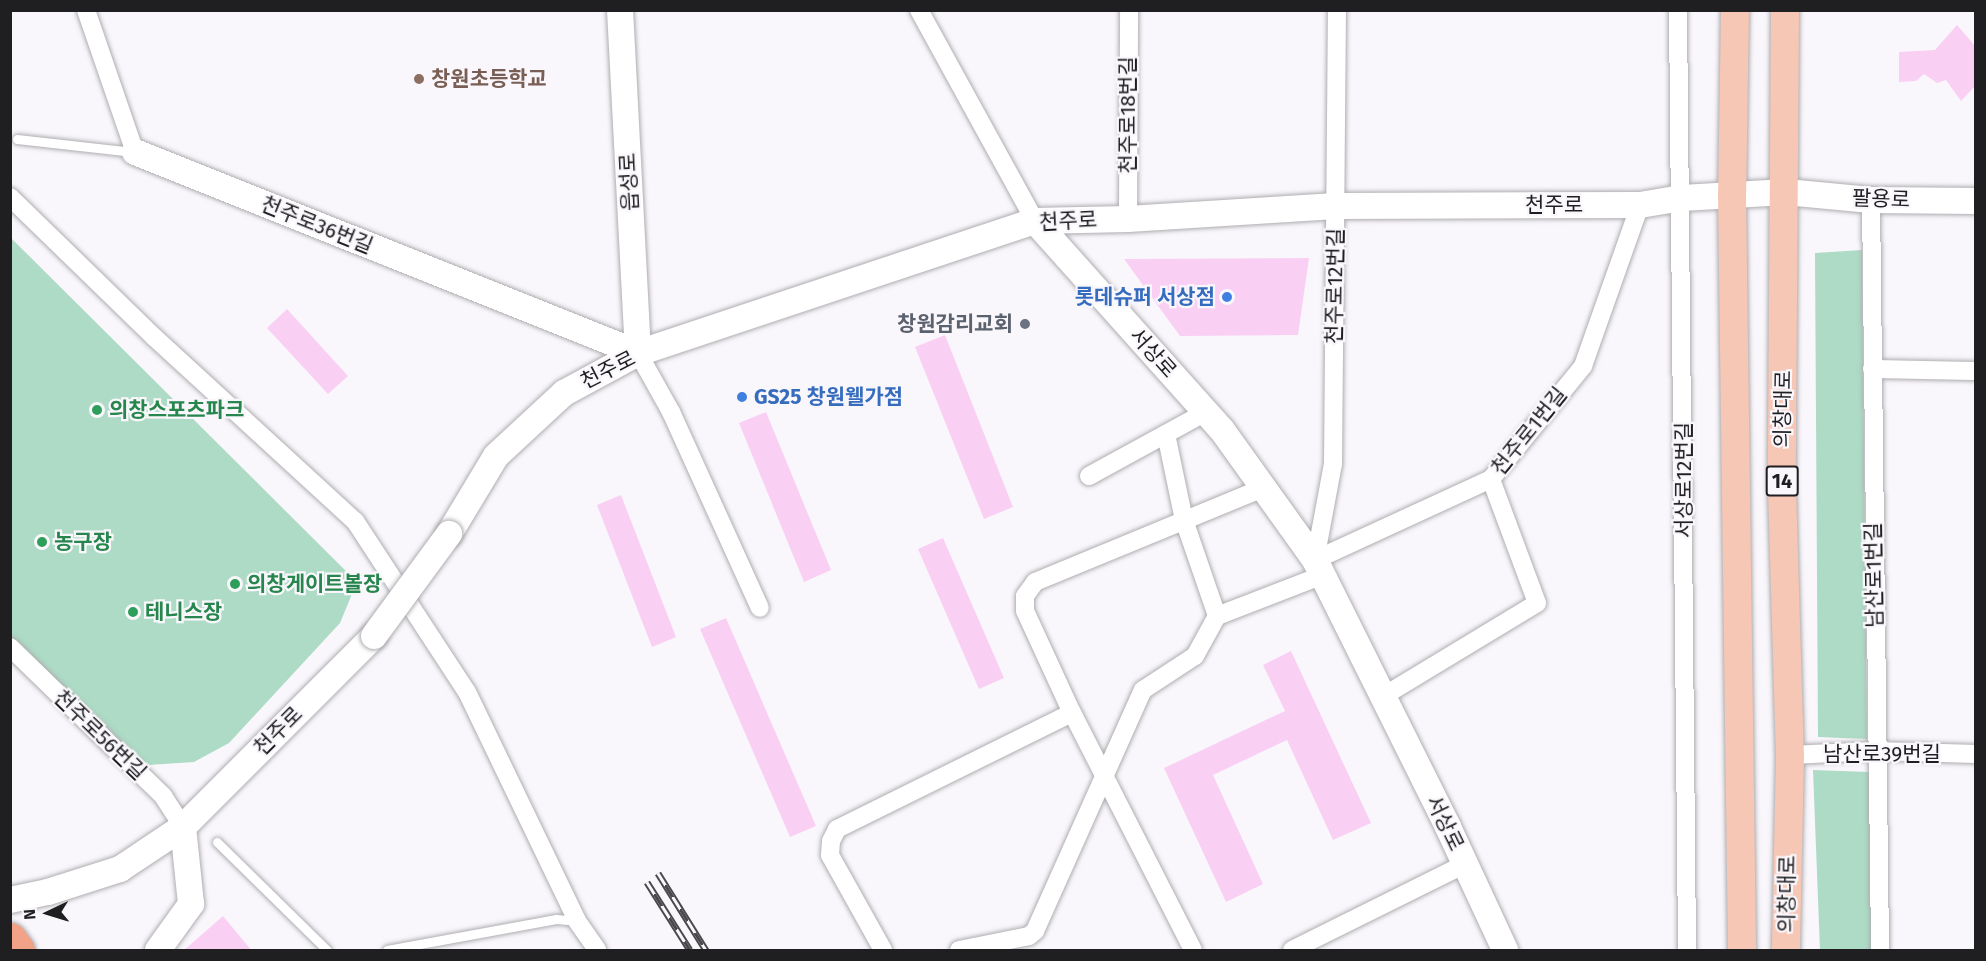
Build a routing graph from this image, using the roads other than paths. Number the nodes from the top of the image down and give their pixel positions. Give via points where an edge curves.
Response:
1 (86, 10) edge
2 (620, 10) edge
3 (919, 10) edge
4 (1129, 10) edge
5 (1337, 10) edge
6 (1678, 10) edge
7 (1734, 10) edge
8 (1785, 10) edge
9 (17, 139) dead end
10 (135, 152) junction
11 (1786, 192) junction
12 (1732, 194) junction
13 (10, 197) edge
14 (1682, 198) junction
15 (1871, 200) junction
16 (1976, 201) edge
17 (1640, 205) junction
18 (1336, 207) junction
19 (1128, 219) junction
20 (1035, 220) junction
21 (638, 353) junction
22 (1872, 369) junction
23 (1976, 371) edge
24 (1206, 412) junction
25 (1166, 434) junction
26 (1089, 476) dead end
27 (1491, 479) junction
28 (1263, 488) junction
29 (1184, 520) junction
30 (1319, 567) junction
31 (760, 608) dead end
32 (1217, 616) junction
33 (10, 647) edge
34 (1382, 697) junction
35 (1072, 713) junction
36 (1876, 751) junction
37 (1790, 754) junction
38 (1976, 754) edge
39 (1104, 775) junction
40 (183, 827) junction
41 (217, 842) dead end
42 (1466, 864) junction
43 (10, 900) edge
44 (577, 921) junction
45 (10, 939) edge
46 (18, 951) edge
47 (158, 951) edge
48 (327, 951) edge
49 (387, 951) edge
50 (597, 951) edge
51 (883, 951) edge
52 (959, 951) edge
53 (1193, 951) edge
54 (1292, 951) edge
55 (1505, 951) edge
56 (1687, 951) edge
57 (1742, 951) edge
58 (1786, 951) edge
59 (1880, 951) edge

1 - 10 street
2 - 21 main road, 읍성로
3 - 20 street, 서상로
4 - 19 street, 천주로18번길
5 - 18 street, 천주로12번길
6 - 14 street, 서상로12번길
7 - 12 main road, 14
8 - 11 main road, 의창대로 / 14
9 - 10 lane
10 - 21 main road, 천주로36번길
11 - 12 main road, 천주로
11 - 15 main road, 팔용로
11 - 37 main road, 의창대로 / 14 via 1782,489
12 - 14 main road, 천주로
12 - 57 main road, 14
13 - 44 street via 154,337 355,521 467,692
14 - 17 main road, 천주로
14 - 56 street, 서상로12번길
15 - 16 main road, 팔용로
15 - 22 street, 남산로1번길
17 - 18 main road, 천주로
17 - 27 street, 천주로1번길 via 1582,366
18 - 19 main road, 천주로
18 - 30 street, 천주로12번길 via 1333,464
19 - 20 main road, 천주로
20 - 21 main road, 천주로
20 - 24 main road, 서상로
21 - 31 street via 671,412
21 - 40 main road, 천주로, bridge via 564,393 496,456 449,534 374,636
22 - 23 street
22 - 36 street, 남산로1번길
24 - 25 street
24 - 28 main road, 서상로
25 - 26 street
25 - 29 street
27 - 30 street, 천주로1번길
27 - 34 street via 1537,603
28 - 29 street
28 - 30 main road, 서상로
29 - 32 street
29 - 35 street via 1035,582 1025,596 1025,611
30 - 32 street, 천주로1번길
30 - 34 main road, 서상로
32 - 39 street via 1195,656 1143,690
33 - 40 street, 천주로56번길 via 163,796
34 - 42 main road, 서상로
35 - 39 street
35 - 51 street via 837,830 830,855
36 - 37 street, 남산로39번길
36 - 38 street, 남산로39번길
36 - 59 street, 남산로1번길
37 - 58 main road, 의창대로 / 14
39 - 52 street via 1035,931 1029,936
39 - 53 street
40 - 43 main road, 천주로 via 120,869
40 - 47 main road via 191,904
41 - 48 lane
42 - 54 street
42 - 55 main road, 서상로
44 - 49 lane via 556,919
44 - 50 street
45 - 46 highway

